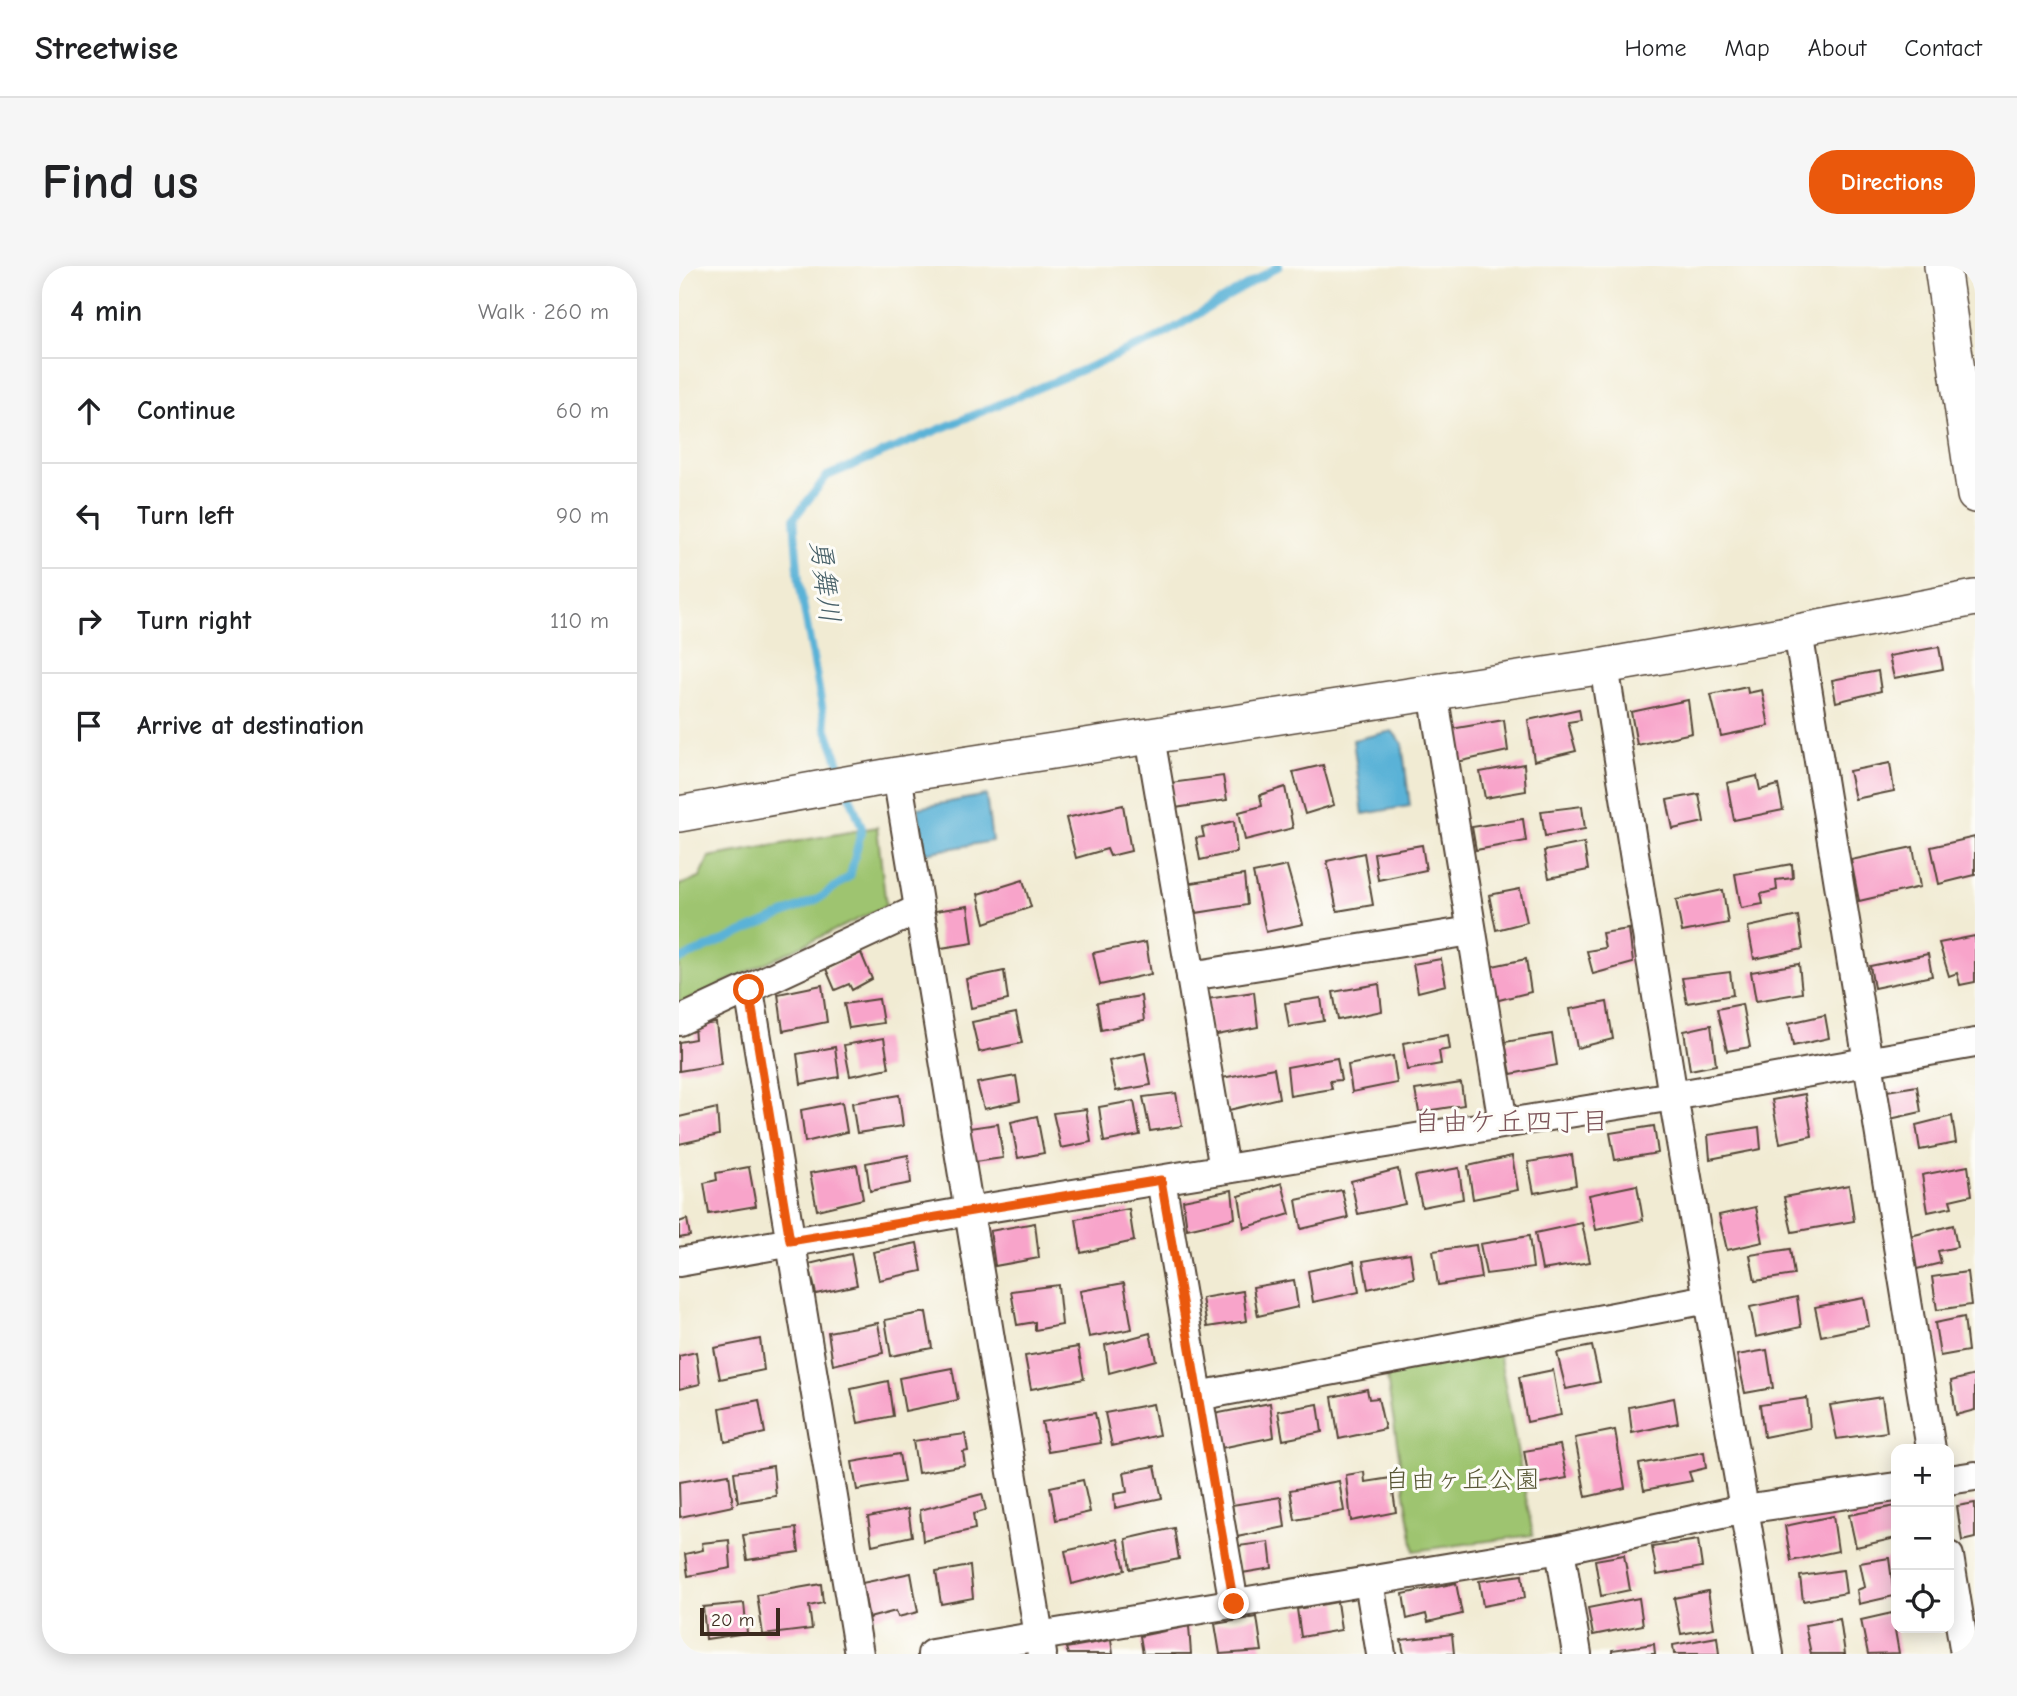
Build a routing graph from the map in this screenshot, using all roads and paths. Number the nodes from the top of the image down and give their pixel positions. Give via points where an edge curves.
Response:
1 (1942, 266) edge
2 (1975, 495) edge
3 (1975, 598) edge
4 (1798, 632) junction
5 (1604, 666) junction
6 (1433, 692) junction
7 (1150, 737) junction
8 (886, 777) junction
9 (679, 814) edge
10 (919, 909) junction
11 (1471, 932) junction
12 (1191, 976) junction
13 (749, 990) junction
14 (679, 1021) edge
15 (1975, 1043) edge
16 (1867, 1062) junction
17 (1673, 1096) junction
18 (1503, 1123) junction
19 (1224, 1169) junction
20 (1161, 1180) junction
21 (969, 1211) junction
22 (790, 1241) junction
23 (679, 1262) edge
24 (1708, 1299) junction
25 (1198, 1396) junction
26 (1930, 1444) edge
27 (1975, 1476) edge
28 (1954, 1479) edge
29 (1891, 1488) edge
30 (1745, 1509) junction
31 (1560, 1549) junction
32 (1951, 1570) edge
33 (1369, 1582) junction
34 (1234, 1604) junction
35 (1041, 1646) edge
36 (859, 1654) edge
37 (932, 1654) edge
38 (1381, 1654) edge
39 (1577, 1654) edge
40 (1769, 1654) edge
41 (1965, 1654) edge

1 - 2 street
3 - 4 street
4 - 5 street
4 - 16 street
5 - 6 street
5 - 17 street
6 - 7 street
6 - 11 street
7 - 8 street
7 - 12 street
8 - 9 street
8 - 10 street
10 - 13 street
10 - 21 street
11 - 12 street
11 - 18 street
12 - 19 street
13 - 14 street
13 - 22 street
15 - 16 street
16 - 17 street
16 - 26 street
17 - 18 street
17 - 24 street
18 - 19 street
19 - 20 street
20 - 21 street
20 - 25 street
21 - 22 street
21 - 35 street
22 - 23 street
22 - 36 street
24 - 25 street
24 - 30 street
25 - 34 street
27 - 28 street
29 - 30 street
30 - 31 street
30 - 40 street
31 - 33 street
31 - 39 street
32 - 41 street
33 - 34 street
33 - 38 street
34 - 35 street
35 - 37 street

